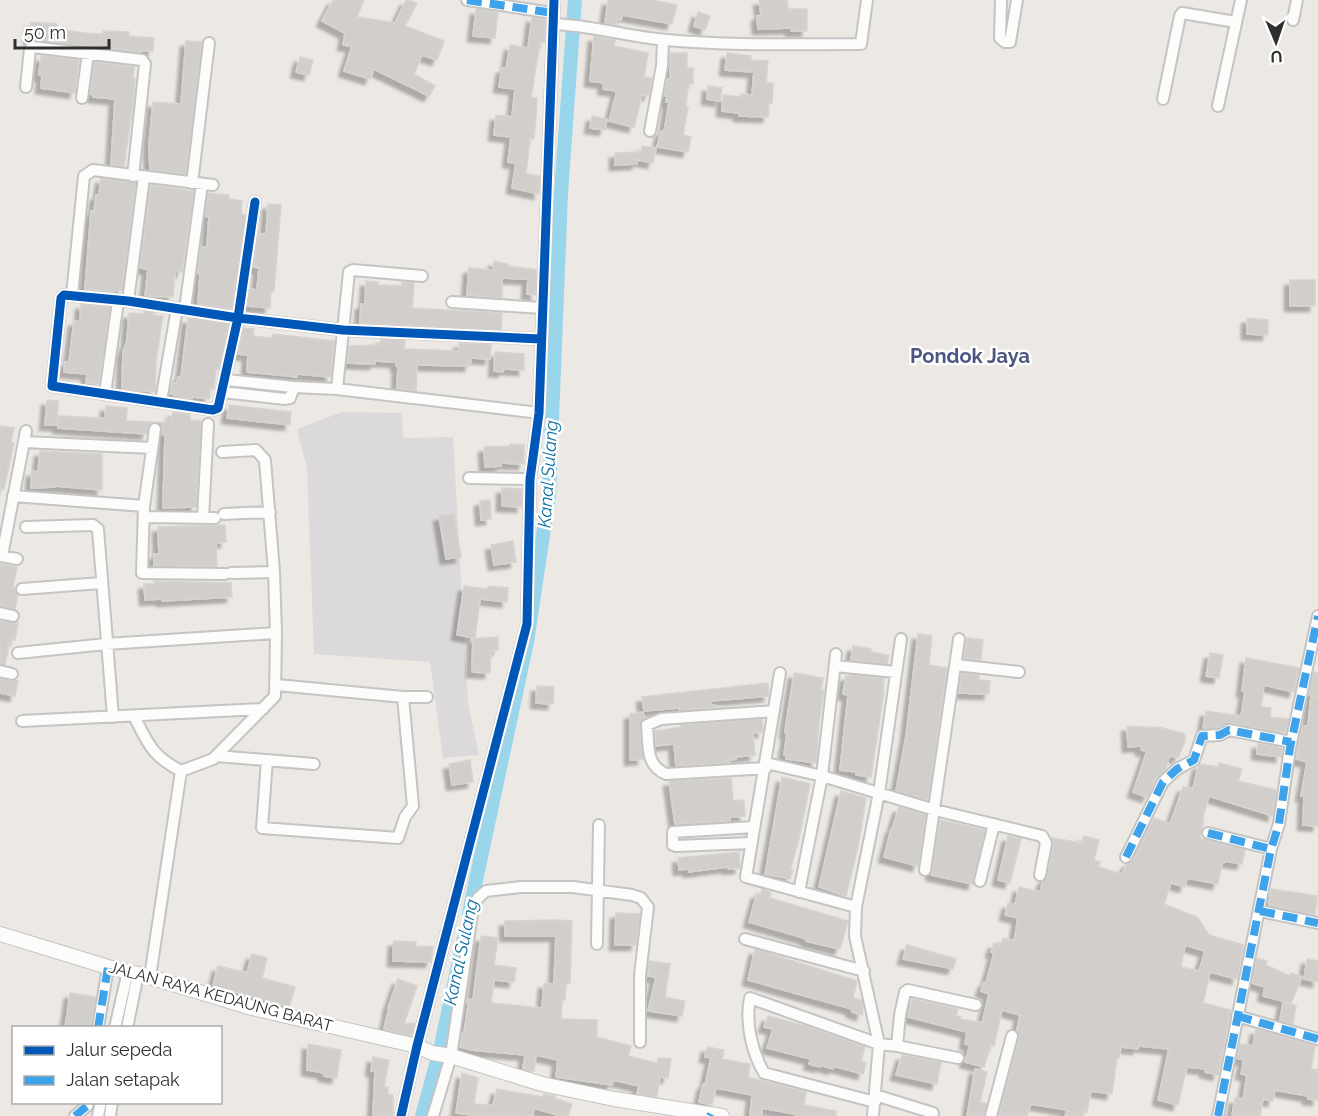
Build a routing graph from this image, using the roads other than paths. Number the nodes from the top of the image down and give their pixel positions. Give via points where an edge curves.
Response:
1 (467, 0) edge
2 (554, 0) edge
3 (867, 0) edge
4 (1001, 0) edge
5 (1017, 0) edge
6 (1241, 0) edge
7 (1297, 0) edge
8 (555, 20) junction
9 (1293, 20) dead end
10 (1236, 22) junction
11 (663, 40) junction
12 (209, 43) dead end
13 (88, 53) junction
14 (26, 87) dead end
15 (82, 98) dead end
16 (1163, 99) dead end
17 (1218, 106) dead end
18 (650, 131) dead end
19 (139, 177) junction
20 (202, 184) junction
21 (255, 202) dead end
22 (422, 276) dead end
23 (72, 295) junction
24 (123, 301) junction
25 (452, 302) dead end
26 (181, 308) junction
27 (542, 308) junction
28 (238, 318) junction
29 (343, 330) junction
30 (541, 339) junction
31 (226, 380) junction
32 (294, 387) junction
33 (337, 389) junction
34 (222, 392) junction
35 (105, 394) junction
36 (161, 401) junction
37 (540, 413) junction
38 (208, 424) dead end
39 (155, 429) dead end
40 (152, 448) junction
41 (222, 452) dead end
42 (469, 478) dead end
43 (530, 479) junction
44 (13, 496) junction
45 (144, 506) junction
46 (5, 507) edge
47 (270, 512) junction
48 (214, 517) junction
49 (144, 518) junction
50 (27, 527) dead end
51 (1, 556) edge
52 (17, 559) dead end
53 (274, 572) junction
54 (101, 583) junction
55 (22, 589) dead end
56 (0, 614) edge
57 (13, 616) dead end
58 (1318, 616) edge
59 (276, 633) junction
60 (900, 639) dead end
61 (959, 639) dead end
62 (106, 644) junction
63 (18, 653) dead end
64 (837, 654) dead end
65 (956, 665) junction
66 (835, 666) junction
67 (0, 671) edge
68 (896, 672) junction
69 (1018, 672) dead end
70 (780, 673) dead end
71 (12, 674) dead end
72 (277, 685) junction
73 (403, 697) junction
74 (428, 697) dead end
75 (263, 709) junction
76 (774, 711) junction
77 (134, 716) junction
78 (113, 717) junction
79 (22, 721) dead end
80 (1291, 742) junction
81 (216, 756) junction
82 (267, 760) junction
83 (314, 764) dead end
84 (766, 766) junction
85 (181, 771) junction
86 (822, 776) junction
87 (879, 792) junction
88 (935, 810) junction
89 (994, 824) junction
90 (599, 825) dead end
91 (754, 827) junction
92 (1209, 833) dead end
93 (751, 843) junction
94 (1271, 849) junction
95 (1126, 857) dead end
96 (926, 870) dead end
97 (1040, 875) dead end
98 (980, 881) dead end
99 (598, 890) junction
100 (800, 892) junction
101 (856, 907) junction
102 (1260, 911) junction
103 (1318, 923) edge
104 (0, 934) edge
105 (745, 939) dead end
106 (597, 944) dead end
107 (108, 967) junction
108 (864, 971) junction
109 (139, 974) junction
110 (128, 997) junction
111 (976, 1005) dead end
112 (1238, 1016) junction
113 (98, 1026) edge
114 (116, 1026) edge
115 (127, 1026) edge
116 (1012, 1036) dead end
117 (1318, 1039) edge
118 (640, 1042) dead end
119 (879, 1044) junction
120 (417, 1046) junction
121 (897, 1046) junction
122 (443, 1054) junction
123 (958, 1058) dead end
124 (875, 1099) junction
125 (88, 1104) edge
126 (933, 1113) dead end
127 (715, 1115) edge
128 (75, 1116) edge
129 (401, 1116) edge
130 (433, 1116) edge
131 (873, 1116) edge
132 (992, 1116) edge
133 (1218, 1116) edge

1 - 8 street
2 - 8 street
3 - 11 street via 861,44
4 - 5 street via 1000,38 1005,42 1012,38
6 - 10 street
7 - 9 street
8 - 11 street
8 - 27 street
10 - 16 street via 1182,13
10 - 17 street
11 - 18 street
12 - 20 street
13 - 14 street via 31,47
13 - 15 street
13 - 19 street via 144,62
19 - 20 street
19 - 23 street via 93,170 84,176
19 - 24 street
20 - 26 street
21 - 28 street
22 - 29 street via 349,272
23 - 24 street
23 - 35 street via 61,298 51,385
24 - 26 street
24 - 35 street
25 - 27 street
26 - 28 street
26 - 36 street
27 - 30 street
28 - 29 street
28 - 31 street
29 - 30 street
29 - 33 street
30 - 37 street
31 - 32 street
31 - 34 street
32 - 33 street
32 - 34 street via 290,398 285,399
33 - 37 street
34 - 36 street via 218,408 213,410
35 - 36 street
37 - 43 street
38 - 48 street
39 - 40 street
40 - 44 street via 25,436
40 - 45 street
41 - 47 street via 256,450 265,460
42 - 43 street
43 - 120 street via 527,624
44 - 45 street
44 - 46 street
45 - 49 street
46 - 51 street
47 - 48 street
47 - 53 street
48 - 49 street
49 - 53 street via 142,573
50 - 54 street via 96,526
51 - 52 street
53 - 59 street
54 - 55 street
54 - 62 street
56 - 57 street
58 - 80 street
59 - 62 street
59 - 72 street
60 - 68 street
61 - 65 street
62 - 63 street
62 - 78 street
64 - 66 street
65 - 69 street
65 - 88 street
66 - 68 street
66 - 86 street
67 - 71 street
68 - 87 street
70 - 76 street
72 - 73 street
72 - 75 street via 275,696
73 - 74 street
73 - 82 street via 413,806 398,838 262,828
75 - 77 street
75 - 81 street
76 - 84 street
76 - 84 street via 661,719 647,725 649,757 654,768 666,774
77 - 78 street
77 - 85 street via 151,749 163,762
78 - 79 street
80 - 94 street via 1279,824
80 - 95 street via 1229,730 1202,736 1194,760 1176,769 1163,782
81 - 82 street
81 - 85 street
82 - 83 street
84 - 86 street
84 - 91 street
85 - 109 street
86 - 87 street
86 - 100 street
87 - 88 street
87 - 101 street
88 - 89 street
88 - 96 street
89 - 97 street via 1044,837
89 - 98 street
90 - 99 street
91 - 93 street
91 - 93 street via 673,832 676,846
92 - 94 street
93 - 100 street via 746,877
94 - 102 street
99 - 106 street
99 - 118 street via 641,898 648,907 640,975
99 - 122 street via 521,887 486,891 478,898
100 - 101 street
101 - 108 street via 855,936
102 - 103 street
102 - 112 street
104 - 107 street, JALAN RAYA KEDAUNG BARAT
105 - 108 street
107 - 109 street, JALAN RAYA KEDAUNG BARAT
107 - 113 street
108 - 119 street
109 - 110 street
109 - 120 street, JALAN RAYA KEDAUNG BARAT via 252,1008
110 - 114 street
110 - 115 street
111 - 121 street via 908,990 900,1015
112 - 117 street
112 - 133 street
116 - 132 street
119 - 121 street
119 - 124 street
119 - 124 street via 750,998 747,1014 757,1060 764,1073
120 - 122 street, JALAN RAYA KEDAUNG BARAT
120 - 129 street
121 - 123 street
122 - 127 street, JALAN RAYA KEDAUNG BARAT via 542,1084
122 - 130 street
124 - 126 street
124 - 131 street
125 - 128 street

